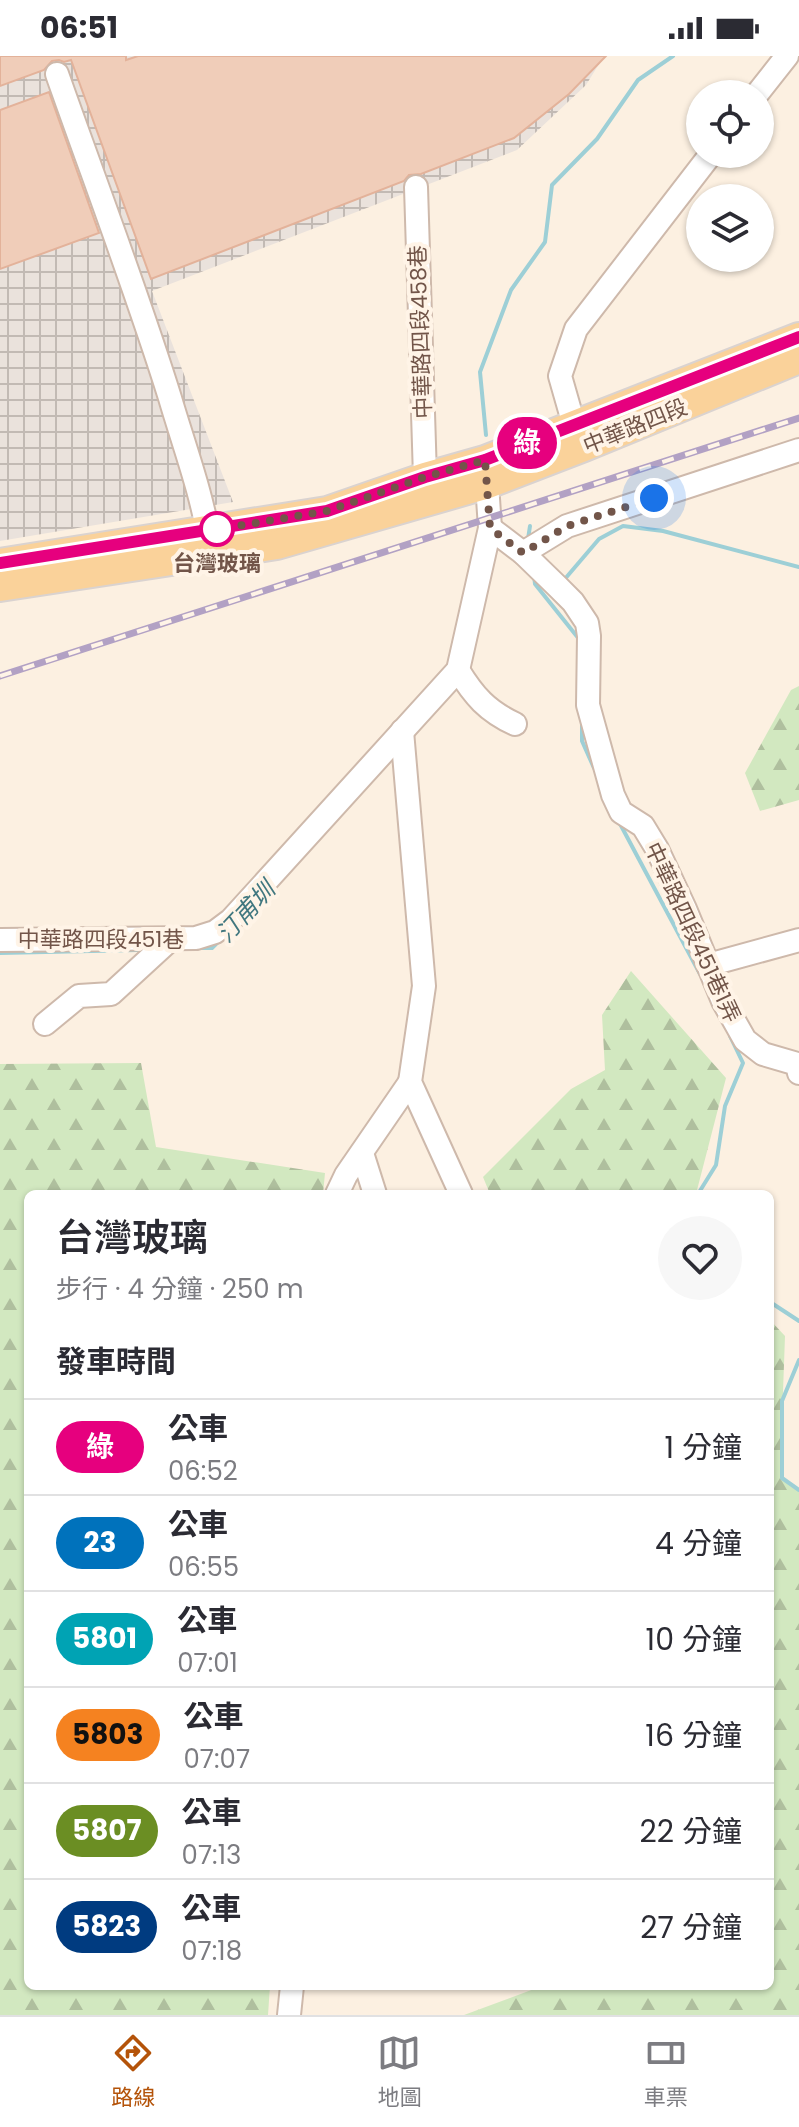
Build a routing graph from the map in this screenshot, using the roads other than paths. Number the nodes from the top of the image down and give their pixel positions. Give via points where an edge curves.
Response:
1 (787, 56) edge
2 (57, 74) dead end
3 (768, 80) edge
4 (700, 168) edge
5 (416, 187) dead end
6 (799, 337) edge
7 (799, 359) edge
8 (579, 436) junction
9 (799, 450) edge
10 (486, 472) junction
11 (425, 477) junction
12 (490, 528) junction
13 (210, 543) junction
14 (530, 560) junction
15 (0, 563) edge
16 (0, 587) edge
17 (458, 670) junction
18 (515, 724) dead end
19 (402, 731) junction
20 (172, 938) junction
21 (0, 940) edge
22 (799, 940) edge
23 (708, 965) junction
24 (45, 1024) dead end
25 (799, 1073) edge
26 (410, 1082) junction
27 (362, 1153) junction
28 (339, 1190) edge
29 (374, 1190) edge
30 (459, 1190) edge
31 (292, 1990) edge
32 (289, 2015) edge

1 - 3 lane
2 - 13 lane via 151,339
4 - 8 lane via 576,329 560,376
5 - 11 lane, 中華路四段458巷
6 - 8 main road, 中華路四段
7 - 8 main road, 中華路四段
8 - 10 main road, 中華路四段
9 - 14 lane via 567,526 544,539
10 - 11 main road, 中華路四段
10 - 12 lane, 中華路四段451巷
10 - 13 main road, 中華路四段 via 277,545
11 - 13 main road, 中華路四段
12 - 14 lane, 中華路四段451巷1弄
12 - 17 lane, 中華路四段451巷
13 - 15 main road, 中華路四段
13 - 16 main road, 中華路四段
14 - 23 lane, 中華路四段451巷1弄 via 587,623 588,705 613,795 621,812 643,826 657,849
17 - 18 lane via 474,695
17 - 19 lane, 中華路四段451巷
19 - 20 lane, 中華路四段451巷 via 231,920 196,938
19 - 26 lane via 424,986
20 - 21 lane, 中華路四段451巷
20 - 24 lane via 111,994 79,996
22 - 23 lane
23 - 25 lane, 中華路四段451巷1弄 via 745,1040 763,1054 797,1064
26 - 27 lane
26 - 30 lane
27 - 28 lane
27 - 29 lane
31 - 32 lane

